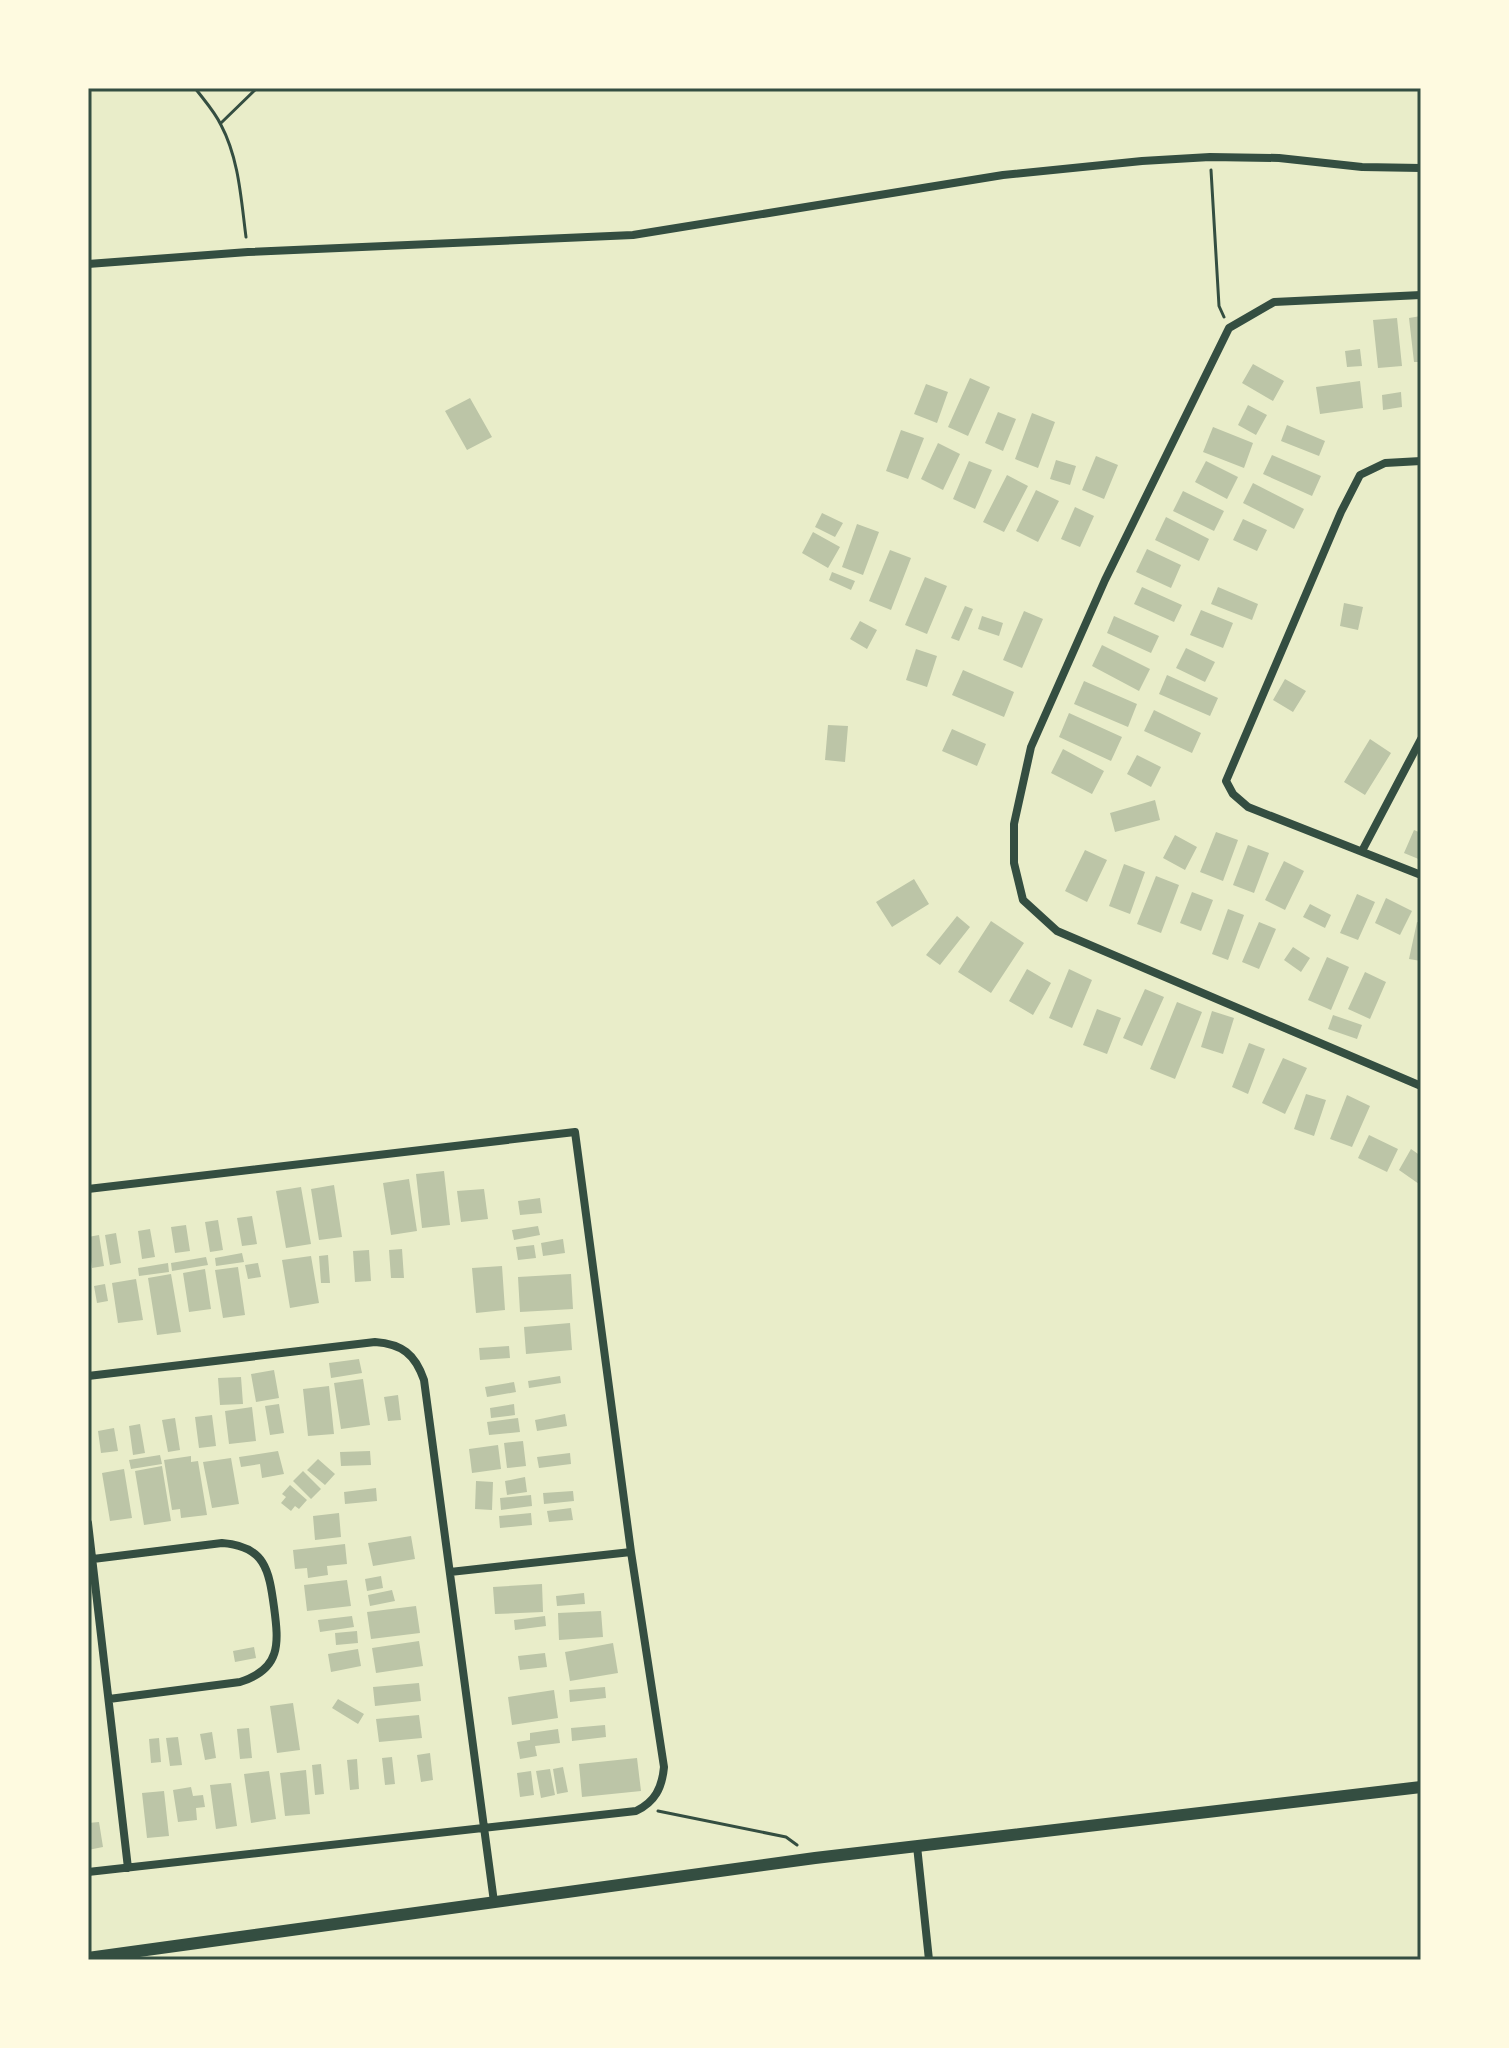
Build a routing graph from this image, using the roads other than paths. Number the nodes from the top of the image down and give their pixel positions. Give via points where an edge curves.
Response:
1 (1421, 168) edge
2 (88, 264) edge
3 (1421, 295) edge
4 (1421, 461) edge
5 (1421, 739) edge
6 (1362, 851) junction
7 (1421, 875) edge
8 (1421, 1086) edge
9 (88, 1189) edge
10 (88, 1376) edge
11 (88, 1523) edge
12 (631, 1552) junction
13 (93, 1559) junction
14 (450, 1572) junction
15 (109, 1699) junction
16 (1421, 1787) edge
17 (484, 1828) junction
18 (917, 1846) junction
19 (128, 1868) junction
20 (88, 1872) edge
21 (494, 1902) junction
22 (88, 1958) edge
23 (929, 1960) edge

1 - 2 street via 1279,158 1142,161 1003,175 633,235
3 - 8 street via 1274,302 1229,328 1105,580 1031,747 1014,824 1014,863 1023,900 1057,931
4 - 6 street via 1385,463 1360,475 1226,781 1248,807
5 - 6 street
6 - 7 street
9 - 12 street via 575,1132
10 - 14 street via 375,1342 408,1351 424,1380
11 - 13 street
12 - 14 street
12 - 17 street via 664,1767 657,1794 636,1811
13 - 15 street
13 - 15 street via 238,1544 265,1564 277,1634 269,1666 256,1677
14 - 17 street
15 - 19 street
16 - 18 street
17 - 19 street
17 - 21 street
18 - 21 street
18 - 23 street
19 - 20 street
21 - 22 street

